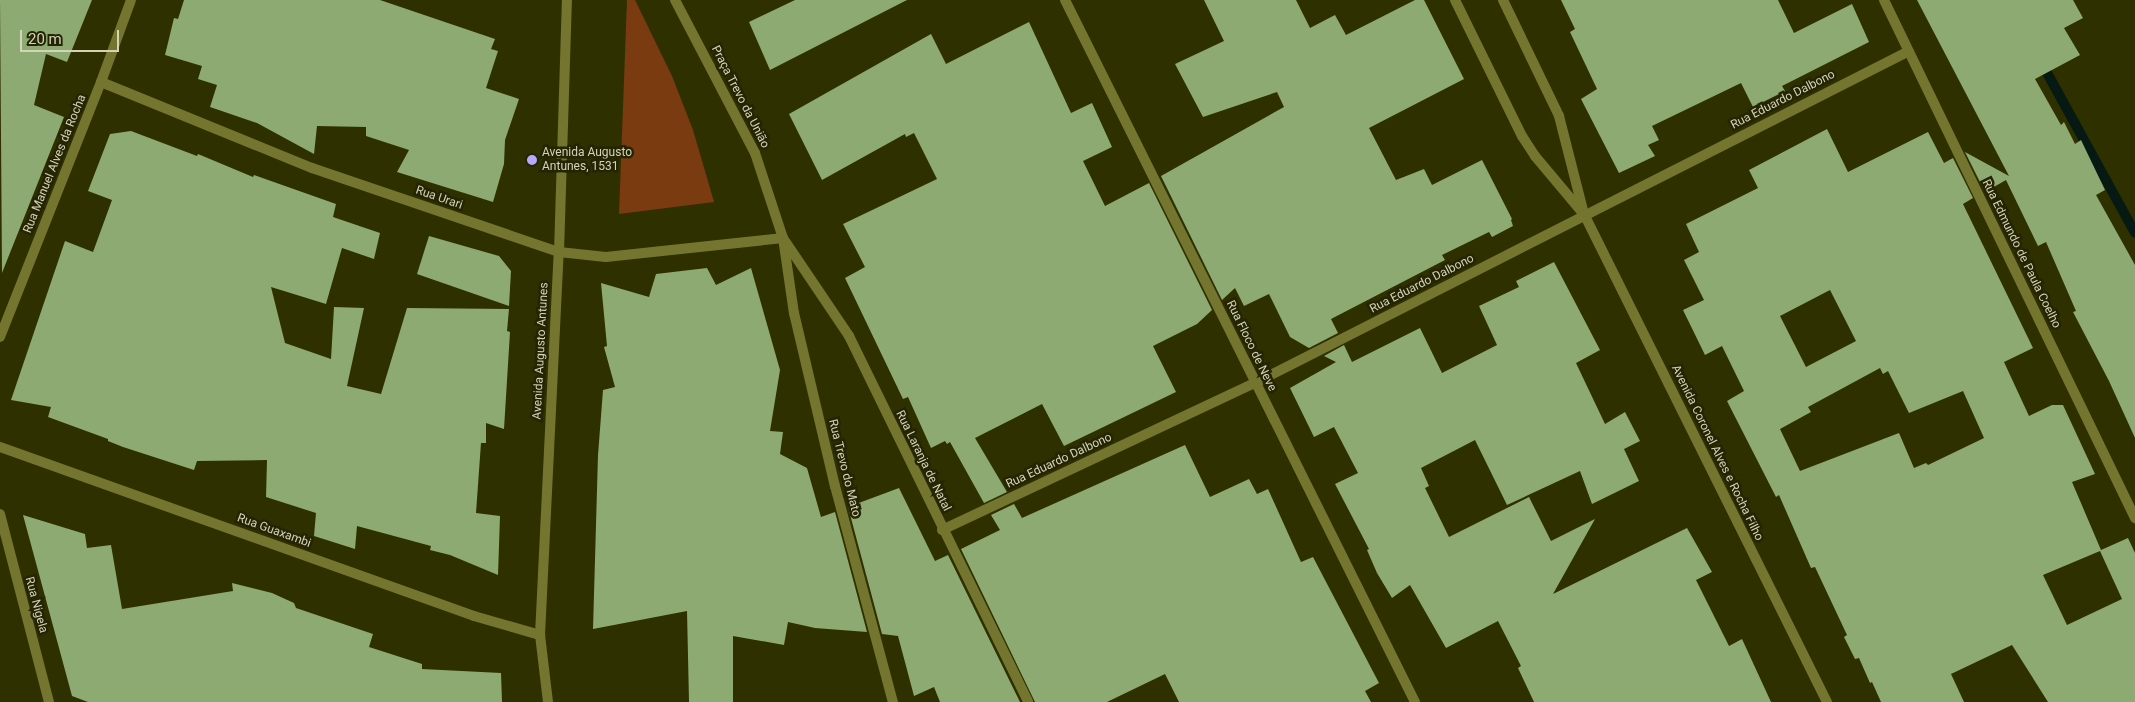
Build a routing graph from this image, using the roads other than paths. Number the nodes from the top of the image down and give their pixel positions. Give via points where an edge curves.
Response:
1 (132, 0) edge
2 (567, 0) edge
3 (676, 0) edge
4 (1065, 0) edge
5 (1455, 0) edge
6 (1503, 0) edge
7 (1884, 0) edge
8 (1909, 51) junction
9 (101, 82) junction
10 (1584, 214) junction
11 (783, 238) junction
12 (559, 252) junction
13 (0, 337) edge
14 (1255, 383) junction
15 (0, 447) edge
16 (0, 514) edge
17 (2135, 518) edge
18 (942, 530) junction
19 (540, 635) junction
20 (49, 702) edge
21 (548, 702) edge
22 (893, 702) edge
23 (1028, 702) edge
24 (1415, 702) edge
25 (1827, 702) edge

1 - 9 street, Rua Manuel Alves da Rocha
2 - 12 street, Avenida Augusto Antunes
3 - 11 street, Praça Trevo da União via 756,153
4 - 14 street, Rua Floco de Neve
5 - 10 street, Avenida Coronel Alves e Rocha Filho via 1522,136
6 - 10 street, Avenida Coronel Alves e Rocha Filho via 1559,116
7 - 8 street, Rua Edmundo de Paula Coelho
8 - 10 street, Rua Eduardo Dalbono
8 - 17 street, Rua Edmundo de Paula Coelho
9 - 12 street, Rua Urari via 312,168
9 - 13 street, Rua Manuel Alves da Rocha
10 - 14 street, Rua Eduardo Dalbono
10 - 25 street, Avenida Coronel Alves e Rocha Filho
11 - 12 street, Rua Urari via 606,257
11 - 18 street, Rua Laranja de Natal via 849,336
11 - 22 street, Rua Trevo do Mato via 796,322 835,486
12 - 19 street, Avenida Augusto Antunes
14 - 18 street, Rua Eduardo Dalbono
14 - 24 street, Rua Floco de Neve
15 - 19 street, Rua Guaxambi via 474,616
16 - 20 street, Rua Nigela
18 - 23 street, Rua Laranja de Natal
19 - 21 street, Avenida Augusto Antunes

